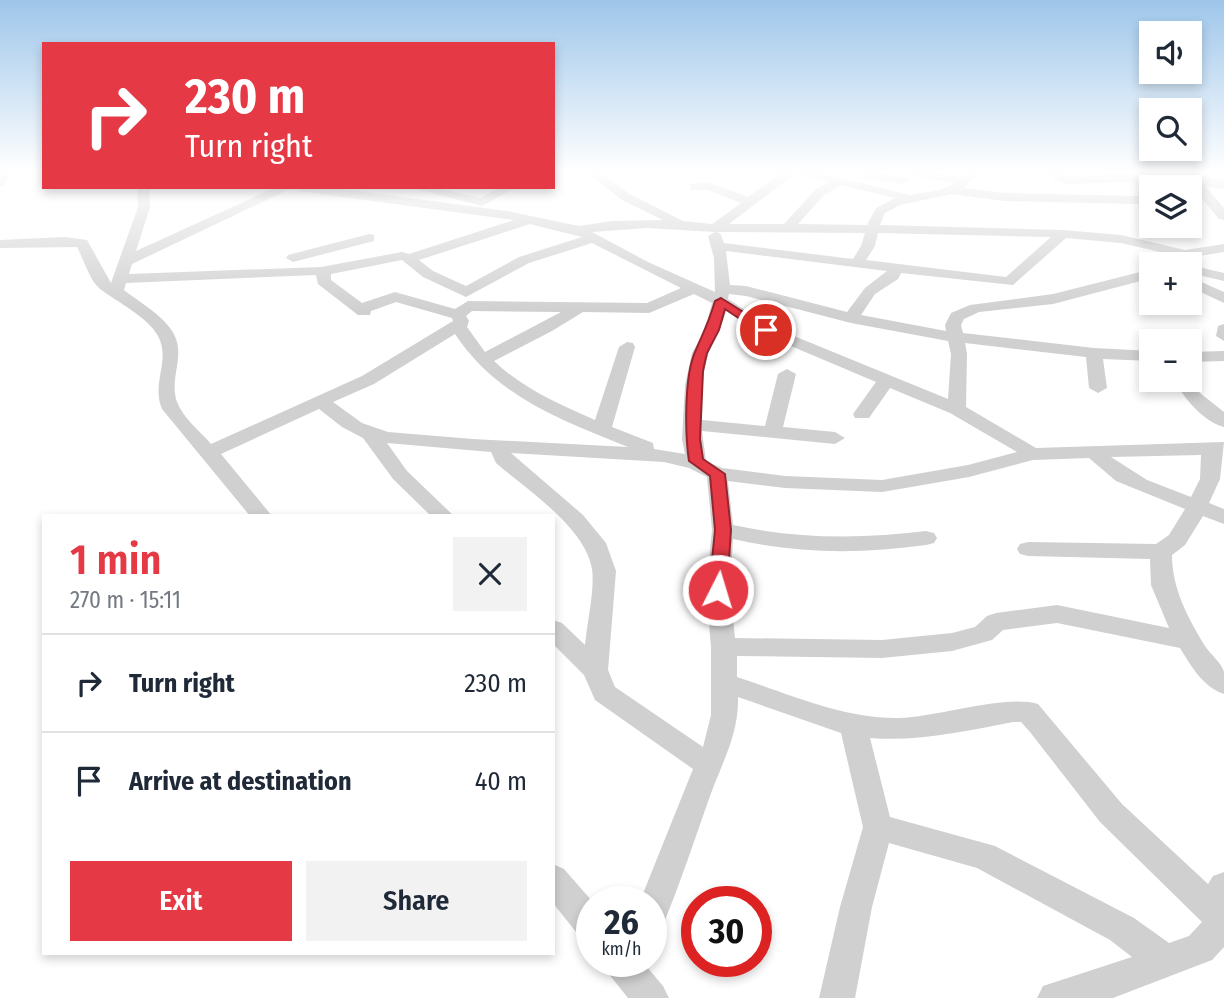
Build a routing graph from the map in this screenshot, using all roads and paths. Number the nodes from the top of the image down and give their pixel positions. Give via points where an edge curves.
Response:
1 (1224, 218) edge
2 (140, 219) edge
3 (218, 219) edge
4 (528, 219) joint
5 (669, 219) edge
6 (728, 219) edge
7 (796, 219) edge
8 (876, 219) edge
9 (992, 219) edge
10 (680, 224) junction
11 (715, 228) junction
12 (788, 228) junction
13 (579, 230) junction
14 (873, 230) junction
15 (1045, 233) junction
16 (1063, 234) junction
17 (595, 237) junction
18 (294, 239) dead end
19 (369, 239) dead end
20 (0, 244) edge
21 (716, 246) junction
22 (1224, 248) edge
23 (1165, 252) edge
24 (1195, 252) edge
25 (1202, 255) edge
26 (410, 258) junction
27 (124, 262) junction
28 (295, 265) junction
29 (856, 265) junction
30 (1202, 266) edge
31 (896, 268) junction
32 (321, 271) junction
33 (1139, 276) edge
34 (1224, 277) edge
35 (117, 285) junction
36 (1202, 287) edge
37 (695, 288) junction
38 (722, 295) junction
39 (1224, 298) edge
40 (578, 308) junction
41 (463, 310) junction
42 (851, 318) junction
43 (1224, 329) edge
44 (1224, 336) edge
45 (954, 337) junction
46 (627, 347) dead end
47 (1094, 353) junction
48 (1139, 355) edge
49 (1224, 356) edge
50 (1202, 357) edge
51 (482, 360) junction
52 (787, 374) dead end
53 (887, 380) junction
54 (1098, 388) dead end
55 (1190, 392) edge
56 (320, 400) junction
57 (957, 409) junction
58 (862, 414) dead end
59 (1224, 421) edge
60 (694, 425) junction
61 (602, 429) junction
62 (773, 430) junction
63 (370, 434) junction
64 (835, 438) dead end
65 (499, 446) junction
66 (1217, 449) edge
67 (209, 452) junction
68 (1032, 454) junction
69 (1096, 454) junction
70 (685, 459) junction
71 (717, 474) junction
72 (1195, 506) junction
73 (259, 514) edge
74 (441, 514) edge
75 (1224, 517) edge
76 (723, 530) junction
77 (926, 538) dead end
78 (1028, 549) dead end
79 (1161, 552) junction
80 (555, 631) edge
81 (1190, 640) junction
82 (724, 647) junction
83 (595, 670) junction
84 (726, 683) junction
85 (1224, 684) edge
86 (853, 726) junction
87 (710, 766) junction
88 (878, 827) junction
89 (555, 881) edge
90 (662, 886) edge
91 (576, 907) edge
92 (1221, 910) edge
93 (1166, 961) junction
94 (633, 977) edge
95 (651, 998) edge
96 (837, 998) edge
97 (1055, 998) edge

1 - 24 street
2 - 27 street
3 - 27 street
4 - 13 street
4 - 26 street
5 - 10 street
6 - 11 street
7 - 12 street
8 - 14 street
9 - 15 street via 1042,224
10 - 11 street
10 - 13 street
11 - 12 street
11 - 21 street
12 - 14 street
13 - 17 street
14 - 15 street
14 - 29 street
15 - 16 street
16 - 23 street via 1121,239
16 - 31 street via 1008,282
17 - 37 street
17 - 41 street via 524,260
18 - 28 street
19 - 28 street
20 - 35 street via 82,243 104,285
21 - 29 street
21 - 38 street via 721,258
22 - 25 street
26 - 32 street
26 - 41 street
27 - 35 street
28 - 32 street
28 - 35 street
29 - 31 street
30 - 34 street
31 - 42 street via 893,276 870,291
32 - 41 street via 323,281 362,310 396,297
33 - 45 street via 1053,299 976,308 957,316
35 - 67 street via 163,328 172,343 168,402
36 - 39 street
37 - 38 street
37 - 40 street via 649,308
38 - 42 street via 746,291
38 - 53 street via 766,330
38 - 60 street via 694,385
40 - 41 street
40 - 51 street
41 - 51 street
41 - 56 street via 438,335 393,367
42 - 45 street
43 - 44 street
45 - 47 street
45 - 57 street via 959,354
46 - 61 street
47 - 48 street
47 - 54 street
49 - 50 street
51 - 61 street via 534,397
52 - 62 street
53 - 57 street
53 - 58 street
55 - 59 street
56 - 63 street
56 - 67 street
57 - 68 street
60 - 62 street
60 - 70 street
61 - 70 street
62 - 64 street
63 - 65 street
63 - 74 street via 400,475
65 - 70 street
65 - 83 street via 503,458 595,543 604,571
66 - 69 street
66 - 72 street via 1210,480
67 - 73 street
68 - 69 street
68 - 71 street via 882,486
69 - 72 street via 1129,478
70 - 71 street
71 - 76 street
72 - 75 street
72 - 79 street via 1187,527
76 - 77 street via 759,539 834,546
76 - 82 street via 718,590
78 - 79 street
79 - 81 street via 1162,582
80 - 83 street
81 - 82 street via 1057,614 996,622 983,634 913,646
81 - 85 street via 1212,676
82 - 84 street
83 - 87 street via 604,693
84 - 86 street
84 - 87 street via 725,715
86 - 88 street
86 - 92 street via 937,726 1028,712 1100,801
87 - 90 street
88 - 93 street via 984,856 1122,929
88 - 96 street
89 - 91 street
92 - 93 street via 1200,948
93 - 97 street
94 - 95 street

